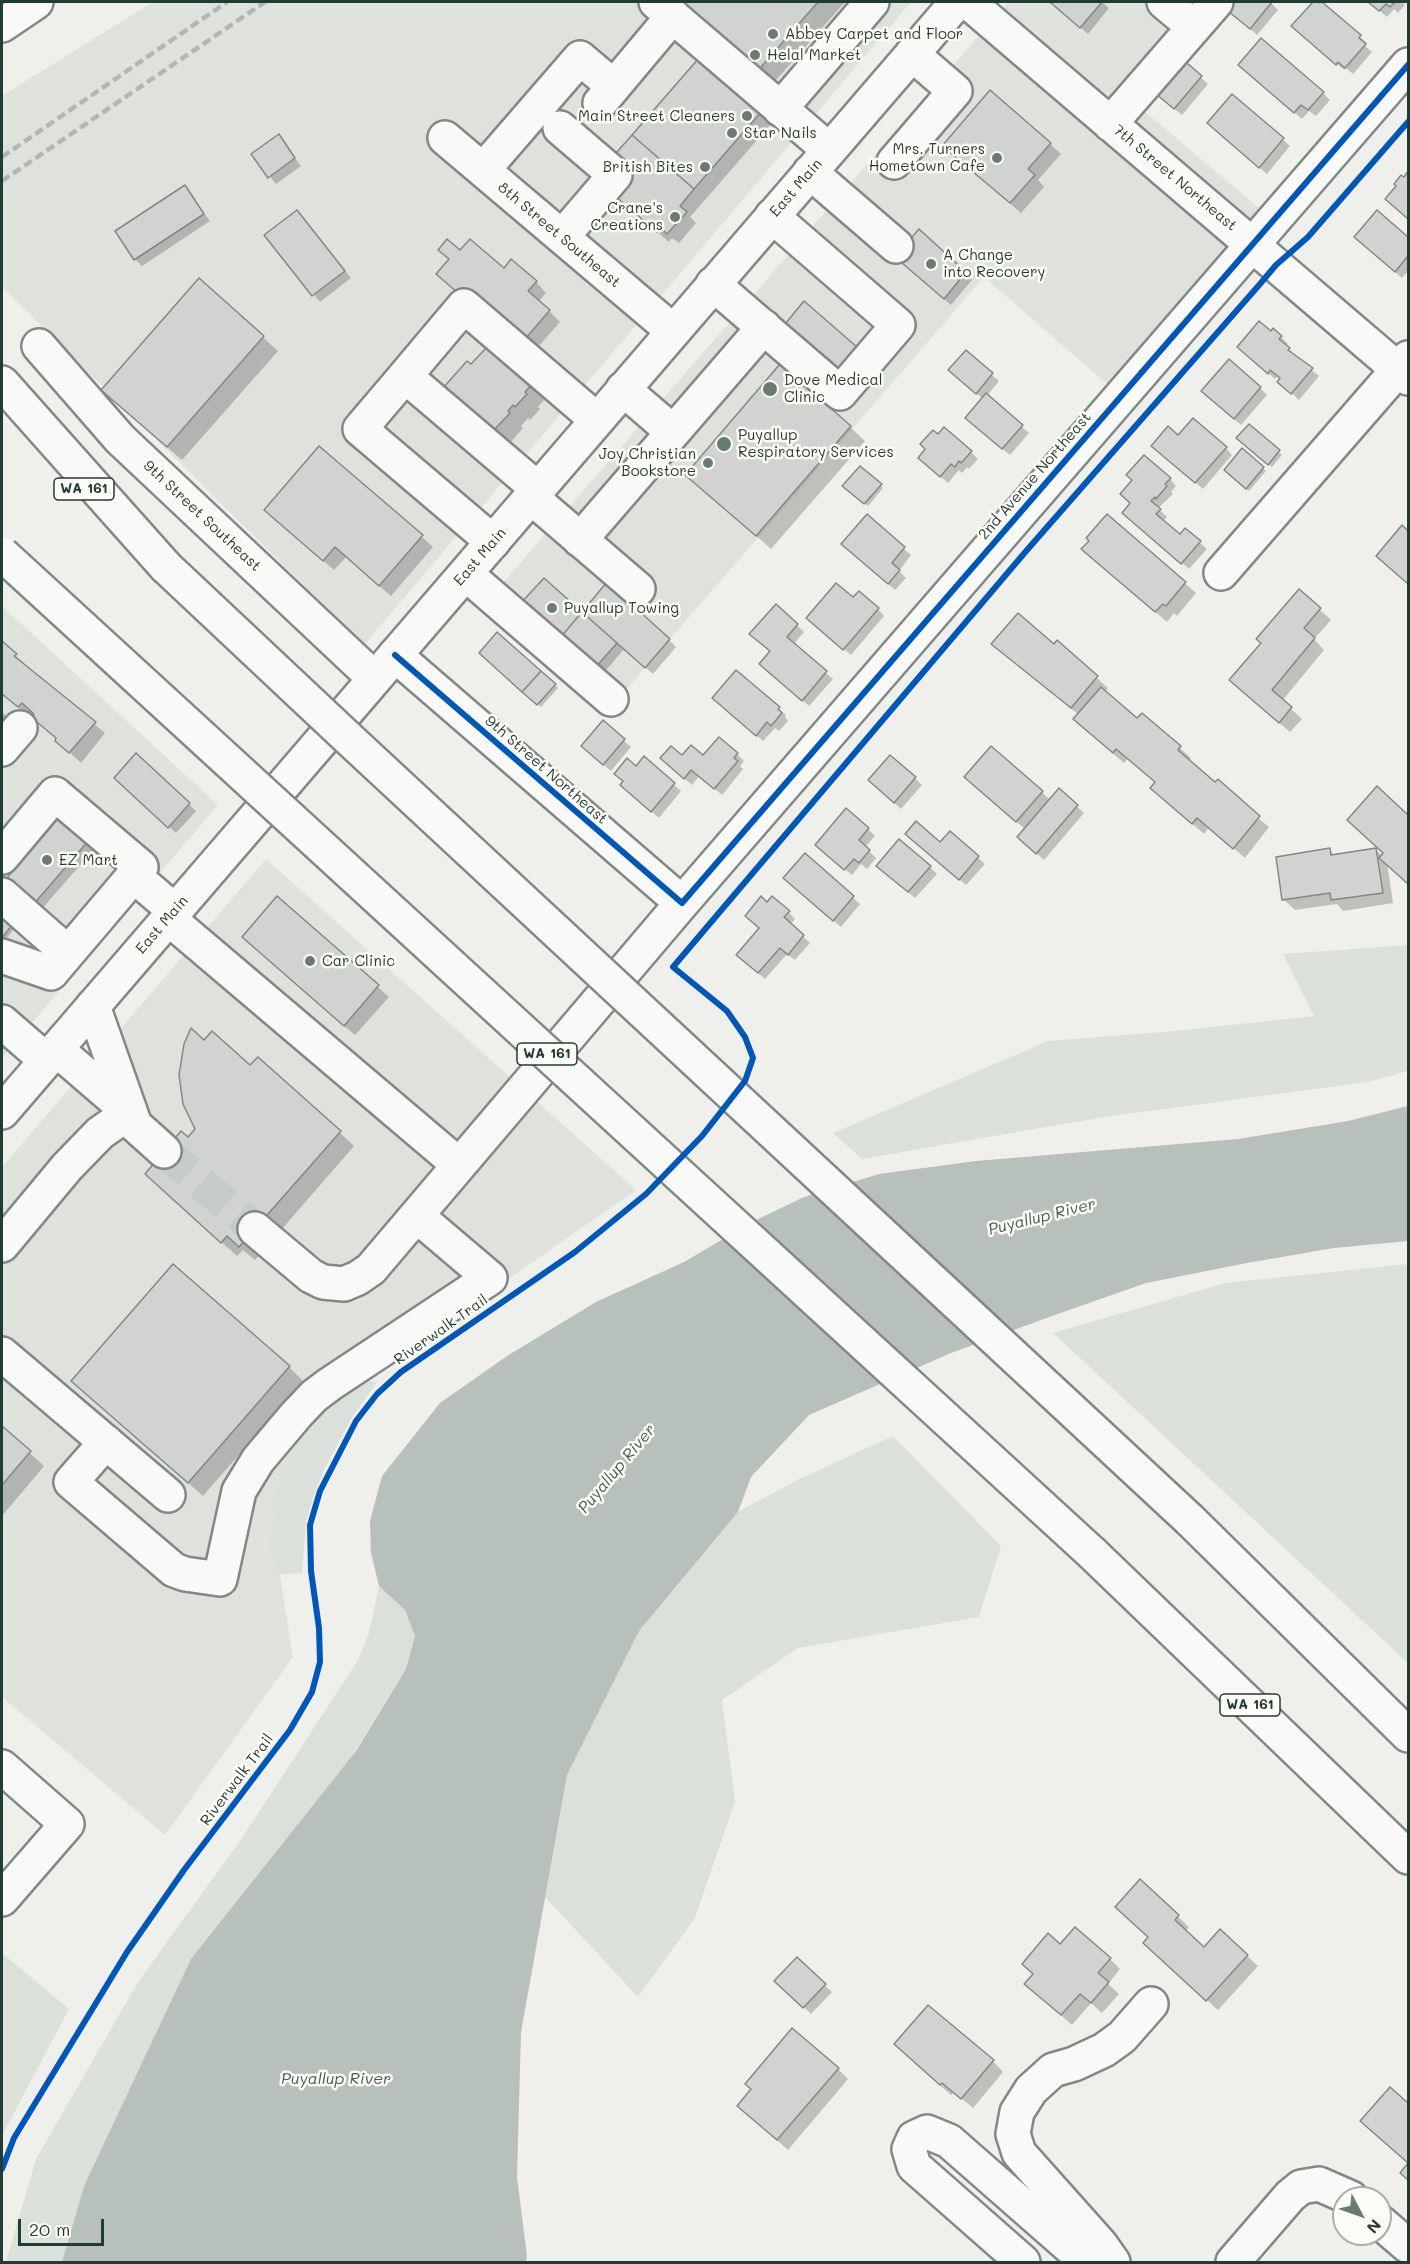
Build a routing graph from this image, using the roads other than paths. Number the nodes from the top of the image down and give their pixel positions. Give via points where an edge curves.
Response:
1 (36, 2) edge
2 (872, 2) edge
3 (957, 2) edge
4 (968, 2) edge
5 (1164, 2) edge
6 (1216, 2) edge
7 (664, 9) edge
8 (2, 25) edge
9 (1194, 27) junction
10 (912, 54) junction
11 (1408, 65) edge
12 (780, 108) junction
13 (1110, 124) junction
14 (560, 128) dead end
15 (445, 138) dead end
16 (819, 161) junction
17 (894, 162) dead end
18 (483, 170) junction
19 (772, 216) junction
20 (562, 237) junction
21 (1253, 245) junction
22 (896, 246) dead end
23 (713, 284) junction
24 (764, 327) junction
25 (673, 332) junction
26 (39, 346) dead end
27 (1405, 368) edge
28 (405, 376) junction
29 (2, 383) edge
30 (623, 389) junction
31 (2, 410) edge
32 (597, 420) junction
33 (673, 432) junction
34 (535, 494) junction
35 (580, 540) junction
36 (493, 542) junction
37 (2, 554) edge
38 (2, 562) edge
39 (166, 567) junction
40 (1221, 573) dead end
41 (465, 574) junction
42 (638, 589) dead end
43 (384, 666) junction
44 (130, 674) junction
45 (611, 699) dead end
46 (2, 857) edge
47 (134, 876) junction
48 (2, 895) edge
49 (682, 903) junction
50 (171, 915) junction
51 (68, 952) junction
52 (2, 956) edge
53 (93, 1006) junction
54 (2, 1022) edge
55 (51, 1054) junction
56 (2, 1112) edge
57 (130, 1112) junction
58 (164, 1151) tunnel mouth
59 (459, 1166) junction
60 (417, 1216) junction
61 (255, 1229) tunnel mouth
62 (2, 1245) edge
63 (2, 1354) edge
64 (106, 1442) junction
65 (168, 1495) dead end
66 (1408, 1735) edge
67 (2, 1767) edge
68 (1408, 1857) edge
69 (2, 1899) edge
70 (1151, 2004) dead end
71 (1332, 2190) edge
72 (1392, 2232) edge
73 (1408, 2246) edge
74 (1023, 2262) edge
75 (1087, 2262) edge
76 (1113, 2262) edge
77 (1233, 2262) edge

1 - 8 main road
2 - 12 main road
3 - 10 main road, East Main
4 - 13 main road, 7th Street Northeast
5 - 9 main road
6 - 9 main road
7 - 12 main road
7 - 18 main road via 606,94 580,58
9 - 13 main road
10 - 16 main road, East Main
10 - 17 main road via 955,91
11 - 21 main road, 2nd Avenue Northeast
12 - 16 main road
13 - 21 main road, 7th Street Northeast
14 - 20 main road via 615,175
15 - 18 main road, 8th Street Southeast
16 - 19 main road, East Main
16 - 22 main road
18 - 20 main road, 8th Street Southeast
19 - 23 main road, East Main
19 - 24 main road via 898,325 840,393
20 - 25 main road, 8th Street Southeast
21 - 27 main road, 7th Street Northeast
21 - 49 main road, 2nd Avenue Northeast
23 - 24 main road
23 - 25 main road, East Main
24 - 33 main road
25 - 30 main road, East Main
26 - 43 main road, 9th Street Southeast via 120,439
27 - 40 main road
28 - 32 main road via 464,306
28 - 34 main road
28 - 36 main road via 360,429
29 - 39 main road
30 - 32 main road, East Main
30 - 33 main road
31 - 39 main road, WA 161
32 - 34 main road, East Main
33 - 35 main road
34 - 35 main road
34 - 36 main road, East Main
35 - 42 main road
36 - 41 main road, East Main
37 - 44 main road, WA 161, bridge
38 - 44 main road, bridge
39 - 66 main road, WA 161, bridge via 1190,1520
41 - 43 main road, East Main
41 - 45 main road
43 - 49 main road, 9th Street Northeast
43 - 50 main road, East Main
44 - 68 main road, WA 161, bridge via 1092,1553
46 - 47 main road via 55,794 141,867
47 - 50 main road
47 - 51 main road
48 - 51 main road
49 - 59 main road, 2nd Avenue Northeast
50 - 53 main road, East Main
50 - 59 main road
51 - 52 main road via 51,973
53 - 55 main road, East Main
53 - 57 main road
54 - 55 main road
55 - 56 main road, East Main
55 - 57 main road
57 - 58 main road via 135,1125
57 - 62 main road via 100,1133
59 - 60 main road, 2nd Avenue Northeast
60 - 61 main road, 2nd Avenue Northeast via 370,1269 344,1284 323,1282 311,1276
60 - 64 main road via 490,1278 330,1384 296,1415 258,1460 240,1491 219,1579 174,1570 71,1482
63 - 64 main road
64 - 65 main road
67 - 69 main road via 67,1824
70 - 76 main road via 1122,2037 1104,2050 1053,2070 1031,2090 1017,2112 1013,2134 1018,2153
71 - 77 main road via 1319,2184 1301,2187
72 - 73 main road
74 - 75 main road via 914,2166 909,2149 914,2138 927,2132 949,2141

